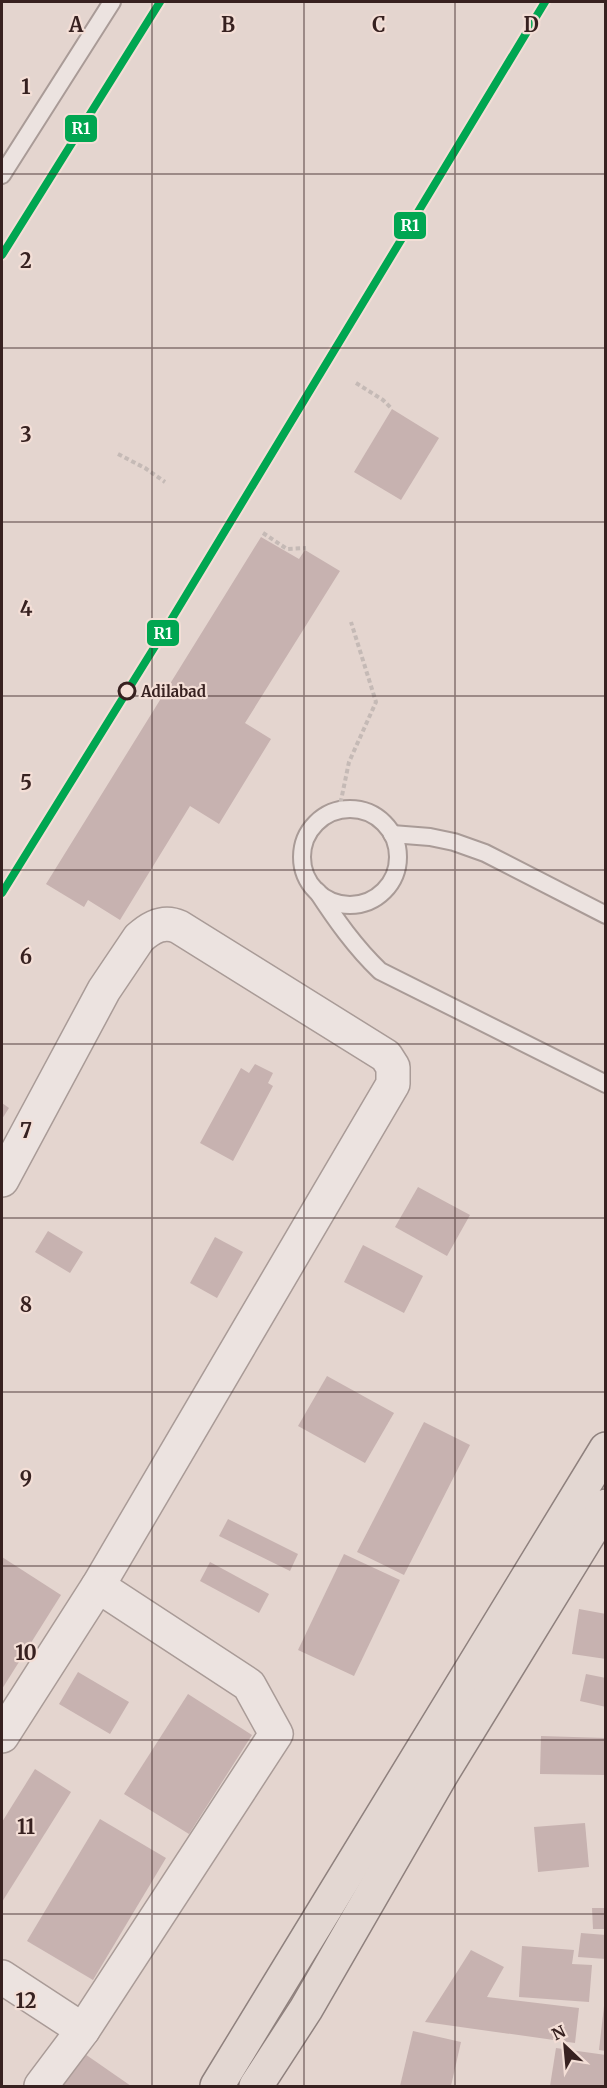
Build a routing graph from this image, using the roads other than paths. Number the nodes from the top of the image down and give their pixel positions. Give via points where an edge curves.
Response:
1 (112, 2) edge
2 (2, 175) edge
3 (392, 834) junction
4 (317, 891) junction
5 (606, 915) edge
6 (606, 1084) edge
7 (2, 1180) edge
8 (606, 1449) edge
9 (606, 1506) edge
10 (98, 1586) junction
11 (2, 1736) edge
12 (2, 1977) edge
13 (83, 2030) junction
14 (41, 2086) edge
15 (217, 2086) edge
16 (256, 2086) edge

1 - 2 lane
3 - 4 lane via 397,867 379,894 369,901 347,904 325,898
3 - 4 lane via 365,811 339,810 317,822 309,832 302,857 309,881
3 - 5 lane via 430,837 485,853
4 - 6 lane via 345,933 380,971
7 - 10 street via 104,990 139,938 163,924 179,927 386,1056 393,1067 393,1084
8 - 15 main road
9 - 16 main road
10 - 11 street
10 - 13 street via 249,1685 276,1734
12 - 13 street
13 - 14 street

